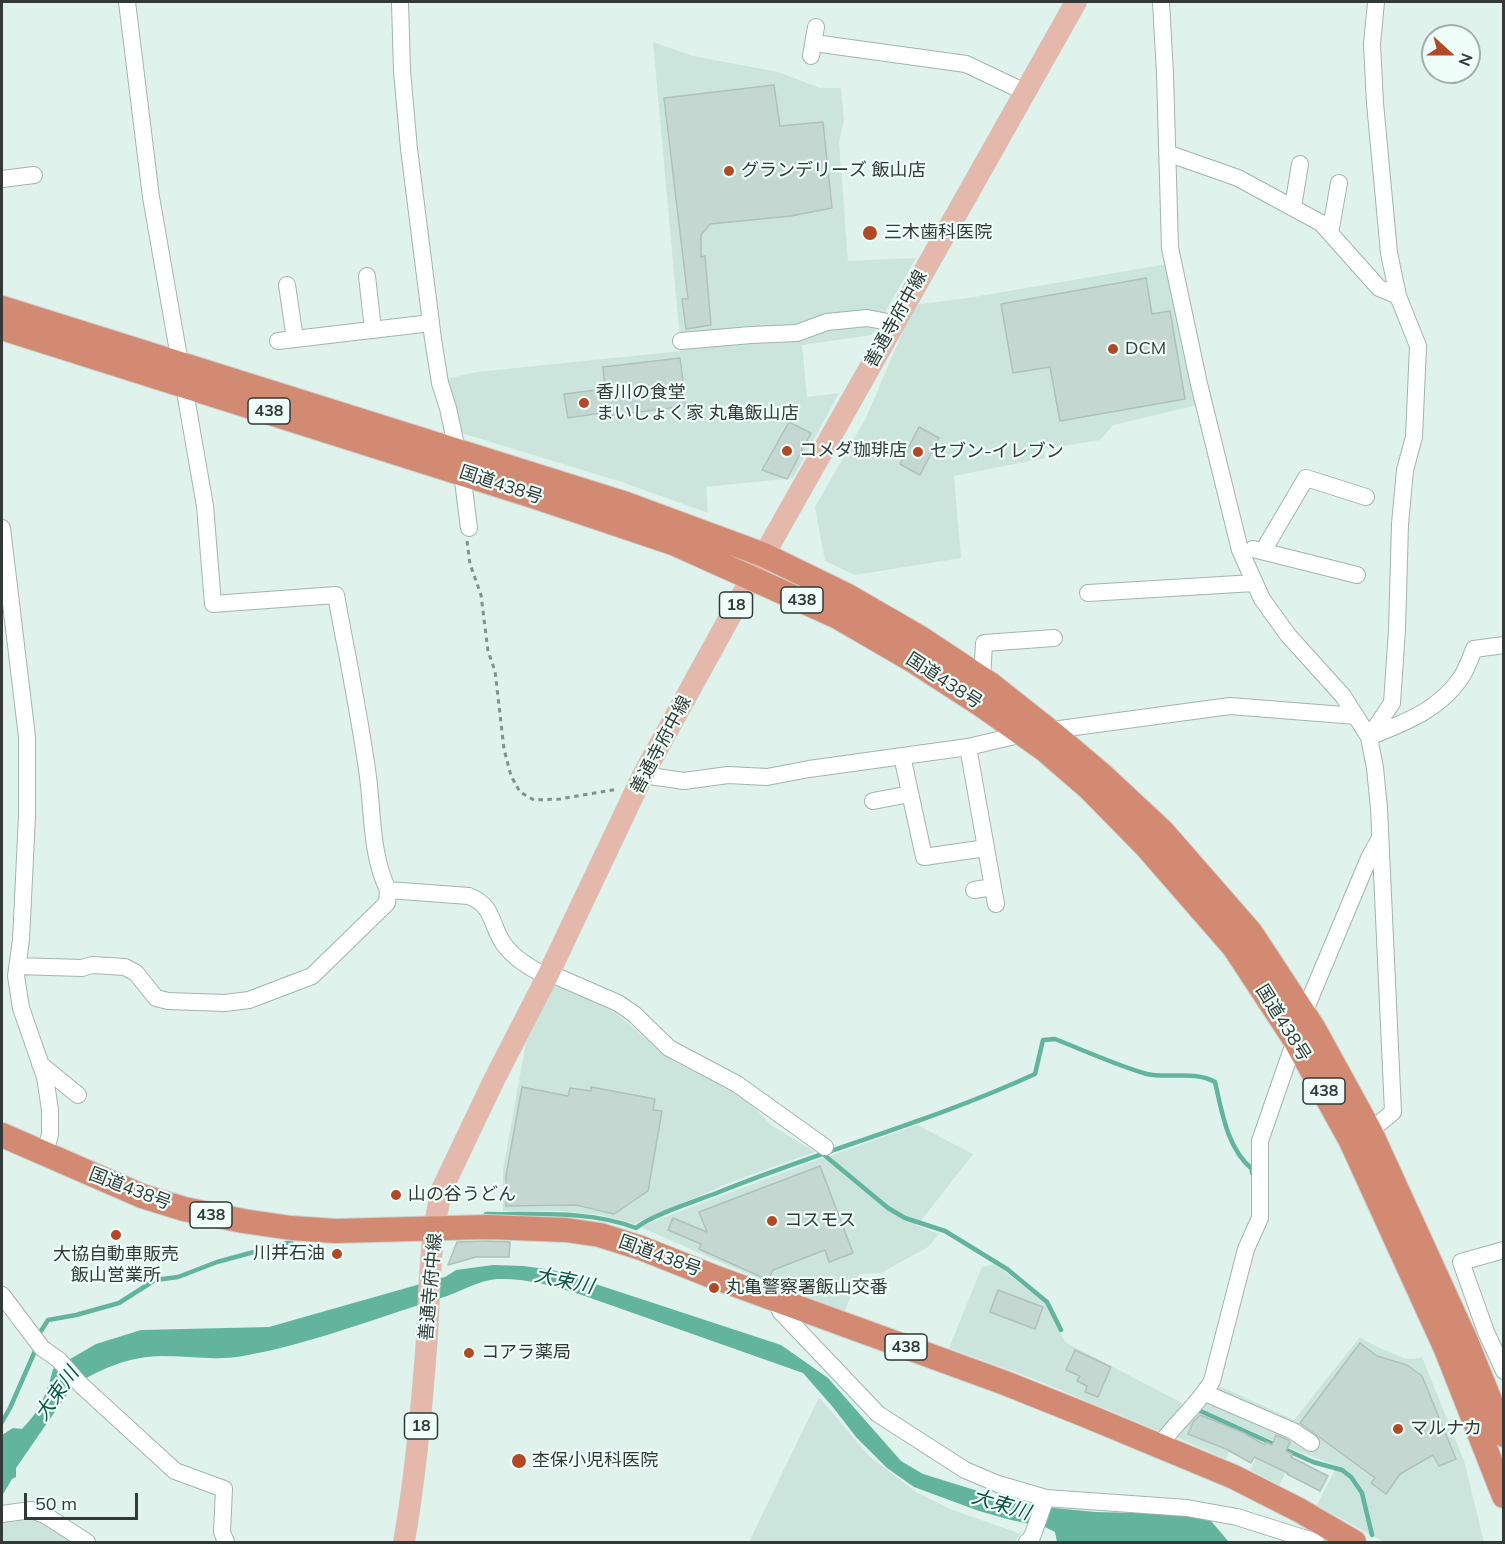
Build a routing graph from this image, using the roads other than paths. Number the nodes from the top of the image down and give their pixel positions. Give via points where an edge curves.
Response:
1 (127, 2) edge
2 (400, 2) edge
3 (1076, 2) edge
4 (1161, 2) edge
5 (1376, 2) edge
6 (814, 42) dead end
7 (1024, 92) junction
8 (1167, 153) junction
9 (1300, 164) dead end
10 (34, 175) dead end
11 (2, 179) edge
12 (1339, 183) dead end
13 (1293, 207) junction
14 (1330, 233) junction
15 (368, 276) dead end
16 (287, 285) dead end
17 (1398, 296) junction
18 (2, 308) edge
19 (431, 323) junction
20 (893, 323) junction
21 (2, 328) edge
22 (373, 330) junction
23 (681, 341) dead end
24 (182, 374) junction
25 (460, 463) junction
26 (1366, 497) dead end
27 (2, 528) edge
28 (469, 528) road end
29 (1239, 546) junction
30 (1263, 551) junction
31 (764, 555) junction
32 (1357, 574) dead end
33 (751, 578) junction
34 (1254, 583) junction
35 (1088, 593) dead end
36 (7, 616) edge
37 (1054, 638) dead end
38 (1503, 645) edge
39 (982, 679) junction
40 (1356, 716) junction
41 (1049, 731) junction
42 (1023, 734) junction
43 (1369, 737) junction
44 (968, 747) junction
45 (902, 756) junction
46 (641, 780) junction
47 (910, 794) junction
48 (873, 801) dead end
49 (1380, 840) junction
50 (986, 848) junction
51 (993, 886) junction
52 (388, 890) junction
53 (974, 890) dead end
54 (996, 904) dead end
55 (17, 966) junction
56 (548, 975) junction
57 (1304, 1013) junction
58 (1295, 1040) junction
59 (40, 1064) junction
60 (78, 1095) dead end
61 (2, 1135) edge
62 (1361, 1136) junction
63 (825, 1147) dead end
64 (44, 1154) junction
65 (435, 1228) junction
66 (1503, 1250) edge
67 (2, 1295) edge
68 (777, 1300) junction
69 (1466, 1341) junction
70 (1503, 1371) edge
71 (1205, 1392) junction
72 (1503, 1435) edge
73 (1311, 1443) dead end
74 (1159, 1446) junction
75 (1503, 1496) edge
76 (1045, 1500) junction
77 (2, 1514) edge
78 (1030, 1540) edge
79 (87, 1542) edge
80 (226, 1542) edge
81 (404, 1542) edge
82 (1316, 1542) edge
83 (1354, 1542) edge

1 - 24 street via 151,197
2 - 19 street via 407,127
3 - 7 main road, 善通寺府中線 / 18
4 - 8 street
5 - 17 street via 1372,44 1375,103 1389,253
6 - 7 street via 966,64
7 - 20 main road, 善通寺府中線 / 18
8 - 13 street via 1238,178
8 - 29 street via 1170,248
9 - 13 street
10 - 11 street
12 - 14 street
13 - 14 street via 1321,223
14 - 17 street via 1379,288
15 - 22 street
16 - 22 street via 286,340
17 - 43 street via 1418,346 1418,390 1400,524 1392,703
18 - 24 highway, 国道438号 / 438
19 - 22 street
19 - 25 street via 440,383
20 - 23 street via 867,318 827,322 797,333
20 - 31 main road, 善通寺府中線 / 18
21 - 24 highway, 国道438号 / 438
24 - 25 highway, 国道438号 / 438
24 - 52 street via 205,507 213,604 336,596 369,778 380,873
25 - 28 street
25 - 31 highway, 国道438号 / 438 via 626,504
25 - 33 highway, 国道438号 / 438 via 673,543
26 - 30 street via 1306,478
27 - 36 street
29 - 30 street
29 - 34 street
30 - 32 street
31 - 33 main road, 善通寺府中線 / 18
31 - 39 highway, 国道438号 / 438 via 846,594
33 - 42 highway, 国道438号 / 438 via 838,617 912,660
33 - 46 main road, 善通寺府中線 / 18
34 - 35 street
34 - 40 street via 1288,635
36 - 55 street via 27,737
37 - 39 street via 984,643
38 - 43 street via 1474,649 1460,679 1436,705 1414,719
39 - 41 highway, 国道438号 / 438
40 - 41 street via 1230,706
40 - 43 street
41 - 42 street
41 - 57 highway, 国道438号 / 438 via 1162,831 1251,933
42 - 44 street
42 - 58 highway, 国道438号 / 438 via 1090,789 1146,846 1233,947
43 - 49 street via 1376,768
44 - 45 street
44 - 50 street
45 - 46 street via 767,777
45 - 47 street
46 - 56 main road, 善通寺府中線 / 18
47 - 48 street
47 - 50 street via 924,857
49 - 57 street
49 - 62 street via 1393,1112
50 - 51 street
51 - 53 street
51 - 54 street
52 - 55 street via 387,903 312,976 249,1000 225,1003 156,998 136,973 124,966
52 - 56 street via 468,896 480,901 514,955
55 - 59 street via 21,1008
56 - 63 street via 618,1003 669,1048 737,1084
56 - 65 main road, 善通寺府中線 / 18 via 443,1187
57 - 62 highway, 国道438号 / 438
58 - 62 highway, 国道438号 / 438
58 - 71 street via 1260,1141 1260,1218 1246,1249 1212,1381
59 - 60 street
59 - 64 street via 50,1110 50,1135
61 - 64 highway, 国道438号 / 438
62 - 69 highway, 国道438号 / 438
64 - 65 highway, 国道438号 / 438 via 142,1196 226,1218 335,1231
65 - 68 highway, 国道438号 / 438 via 566,1230 600,1235
65 - 81 main road, 善通寺府中線 / 18 via 421,1428
66 - 69 street via 1461,1262
67 - 80 street via 42,1348 175,1471 224,1490 222,1532
68 - 74 highway, 国道438号 / 438 via 1005,1383
68 - 76 street via 780,1311 878,1414 965,1470
69 - 70 street
69 - 72 highway, 国道438号 / 438
69 - 75 highway, 国道438号 / 438
71 - 73 street via 1293,1431
71 - 74 street
74 - 83 highway, 国道438号 / 438 via 1266,1493
76 - 78 street
76 - 82 street via 1187,1508 1237,1517
77 - 79 street via 31,1510

